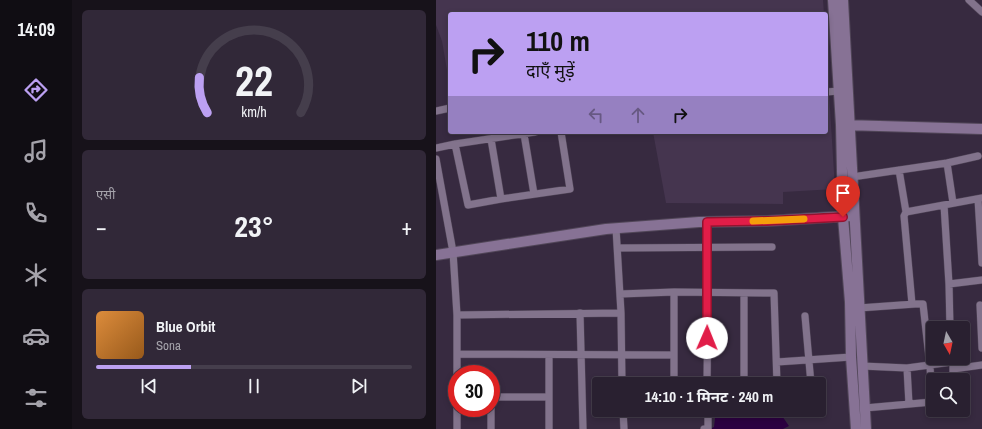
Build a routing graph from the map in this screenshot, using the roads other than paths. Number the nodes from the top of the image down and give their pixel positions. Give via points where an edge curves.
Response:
1 (833, 0) edge
2 (843, 0) edge
3 (970, 0) edge
4 (982, 12) edge
5 (839, 91) junction
6 (828, 92) edge
7 (448, 108) edge
8 (436, 111) edge
9 (845, 125) junction
10 (982, 130) edge
11 (524, 134) joint
12 (560, 134) edge
13 (491, 139) junction
14 (455, 144) junction
15 (436, 148) edge
16 (978, 156) dead end
17 (436, 159) edge
18 (947, 163) junction
19 (899, 170) junction
20 (852, 177) junction
21 (534, 194) junction
22 (501, 199) junction
23 (980, 199) edge
24 (953, 204) junction
25 (944, 205) junction
26 (906, 212) junction
27 (854, 216) junction
28 (843, 217) junction
29 (707, 222) junction
30 (616, 228) junction
31 (772, 247) dead end
32 (618, 248) junction
33 (707, 248) junction
34 (453, 252) junction
35 (436, 255) edge
36 (982, 263) edge
37 (982, 280) edge
38 (949, 284) junction
39 (674, 292) junction
40 (708, 292) junction
41 (620, 294) junction
42 (744, 294) junction
43 (912, 304) junction
44 (980, 306) dead end
45 (859, 308) junction
46 (580, 313) junction
47 (621, 313) junction
48 (457, 315) junction
49 (806, 316) dead end
50 (950, 321) edge
51 (982, 348) edge
52 (457, 354) junction
53 (548, 355) junction
54 (581, 355) junction
55 (621, 355) junction
56 (674, 355) junction
57 (851, 357) junction
58 (809, 360) junction
59 (777, 362) junction
60 (970, 364) edge
61 (457, 365) edge
62 (938, 365) edge
63 (982, 365) edge
64 (862, 366) junction
65 (930, 366) junction
66 (906, 368) junction
67 (622, 377) edge
68 (674, 377) edge
69 (707, 377) edge
70 (744, 377) edge
71 (777, 377) edge
72 (810, 377) edge
73 (500, 397) edge
74 (548, 397) junction
75 (909, 404) junction
76 (865, 408) junction
77 (457, 417) edge
78 (491, 417) edge
79 (623, 417) edge
80 (708, 417) edge
81 (457, 429) edge
82 (491, 429) edge
83 (549, 429) edge
84 (583, 429) edge
85 (624, 429) edge
86 (704, 429) edge
87 (856, 429) edge
88 (866, 429) edge

1 - 5 street
2 - 9 street
3 - 4 street
5 - 6 street
5 - 9 street
7 - 8 street
9 - 10 street
9 - 20 street
9 - 28 street
11 - 13 street
11 - 21 street
12 - 21 street via 570,189
13 - 14 street
13 - 22 street
14 - 15 street
14 - 22 street via 468,205
16 - 18 street
17 - 34 street
18 - 19 street
18 - 24 street
19 - 20 street
19 - 26 street
20 - 27 street
21 - 22 street
23 - 24 street
23 - 36 street
24 - 25 street
25 - 26 street
25 - 38 street
26 - 43 street via 904,216
27 - 28 street
27 - 45 street
28 - 29 street
28 - 57 street via 850,302
29 - 30 street
29 - 33 street
30 - 32 street
30 - 34 street
31 - 33 street
32 - 33 street
32 - 41 street
33 - 40 street
34 - 35 street
34 - 48 street
37 - 38 street
38 - 50 street
39 - 40 street
39 - 41 street
39 - 56 street
40 - 42 street
40 - 69 street
41 - 47 street
42 - 59 street via 774,293
42 - 70 street
43 - 45 street
43 - 65 street via 920,303 924,306
44 - 51 street
45 - 64 street
46 - 47 street
46 - 48 street
46 - 54 street
47 - 55 street
48 - 52 street
49 - 58 street
52 - 53 street
52 - 61 street
53 - 54 street
53 - 74 street
54 - 55 street
54 - 84 street
55 - 56 street
55 - 67 street
56 - 68 street
57 - 58 street
57 - 87 street
58 - 59 street
58 - 72 street
59 - 71 street
60 - 63 street
62 - 65 street
64 - 66 street
64 - 76 street
65 - 66 street
65 - 75 street via 932,402
66 - 75 street
73 - 74 street
74 - 83 street
75 - 76 street
76 - 88 street
77 - 81 street
78 - 82 street
79 - 85 street
80 - 86 street via 708,429

